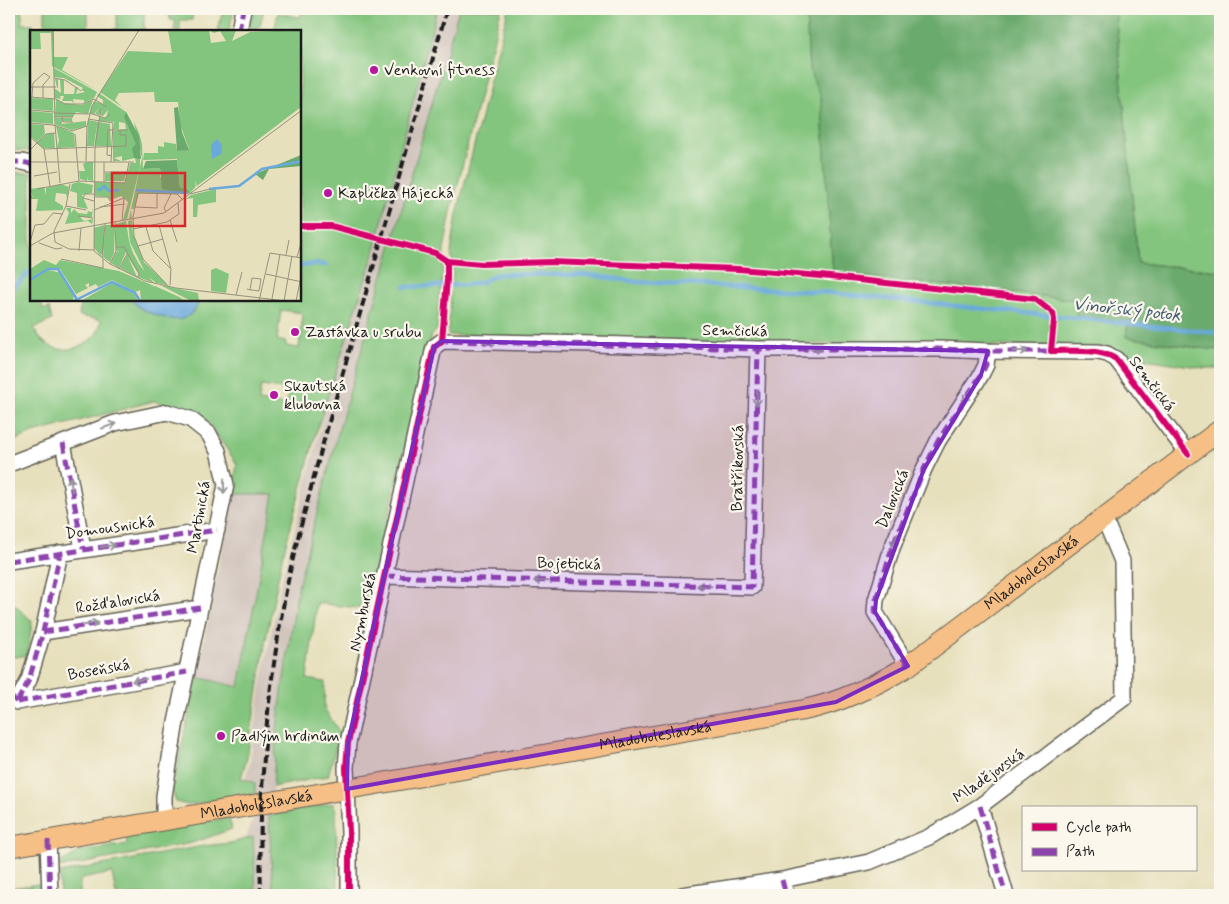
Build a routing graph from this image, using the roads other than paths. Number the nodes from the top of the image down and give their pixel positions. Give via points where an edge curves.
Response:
1 (244, 9) edge
2 (238, 30) edge
3 (9, 162) edge
4 (30, 164) edge
5 (442, 341) joint
6 (758, 350) junction
7 (988, 352) junction
8 (1220, 430) edge
9 (63, 443) junction
10 (1188, 454) junction
11 (9, 464) edge
12 (1104, 518) junction
13 (217, 530) junction
14 (83, 550) junction
15 (60, 553) junction
16 (9, 561) edge
17 (385, 576) junction
18 (752, 587) joint
19 (200, 608) junction
20 (43, 632) junction
21 (908, 666) junction
22 (187, 672) junction
23 (13, 699) edge
24 (348, 790) junction
25 (980, 806) junction
26 (164, 820) junction
27 (48, 840) junction
28 (9, 846) edge
29 (782, 880) junction
30 (50, 895) edge
31 (349, 895) edge
32 (682, 895) edge
33 (786, 895) edge
34 (1006, 895) edge

1 - 2 street
3 - 4 street
5 -> 6 street, Semčická
5 - 17 street, Nymburská via 434,347
6 -> 7 street, Semčická via 940,349
6 -> 18 street, Bratříkovská
7 -> 10 street, Semčická via 1107,354 1116,359
7 -> 21 street, Dalovická via 986,365 924,468 892,548 876,600 875,612
8 - 10 main road, Mladoboleslavská
9 - 11 street, Martinická
9 -> 13 street, Martinická via 115,423 167,412 190,419 209,434 222,466 226,485
14 -> 9 street
10 - 12 main road, Mladoboleslavská
12 - 21 main road, Mladoboleslavská
12 - 25 street, Mladějovská via 1122,561 1124,698
14 -> 13 street, Domousnická
13 - 19 street, Martinická
14 - 15 street, Domousnická
15 - 16 street, Domousnická
15 - 20 street
18 -> 17 street, Bojetická
17 - 24 street, Nymburská via 348,743
20 -> 19 street, Rožďalovická
19 - 22 street, Martinická
20 - 23 street via 29,680
21 - 24 main road, Mladoboleslavská via 850,697 812,708
22 -> 23 street, Boseňská
22 - 26 street, Martinická via 164,796
24 - 26 main road, Mladoboleslavská
24 - 31 street, Nymburská
25 - 29 street, Mladějovská via 929,836 869,862
25 - 34 street
26 - 27 main road, Mladoboleslavská
27 - 28 main road, Mladoboleslavská
27 - 30 street
29 - 32 street, Mladějovská
29 - 33 street

